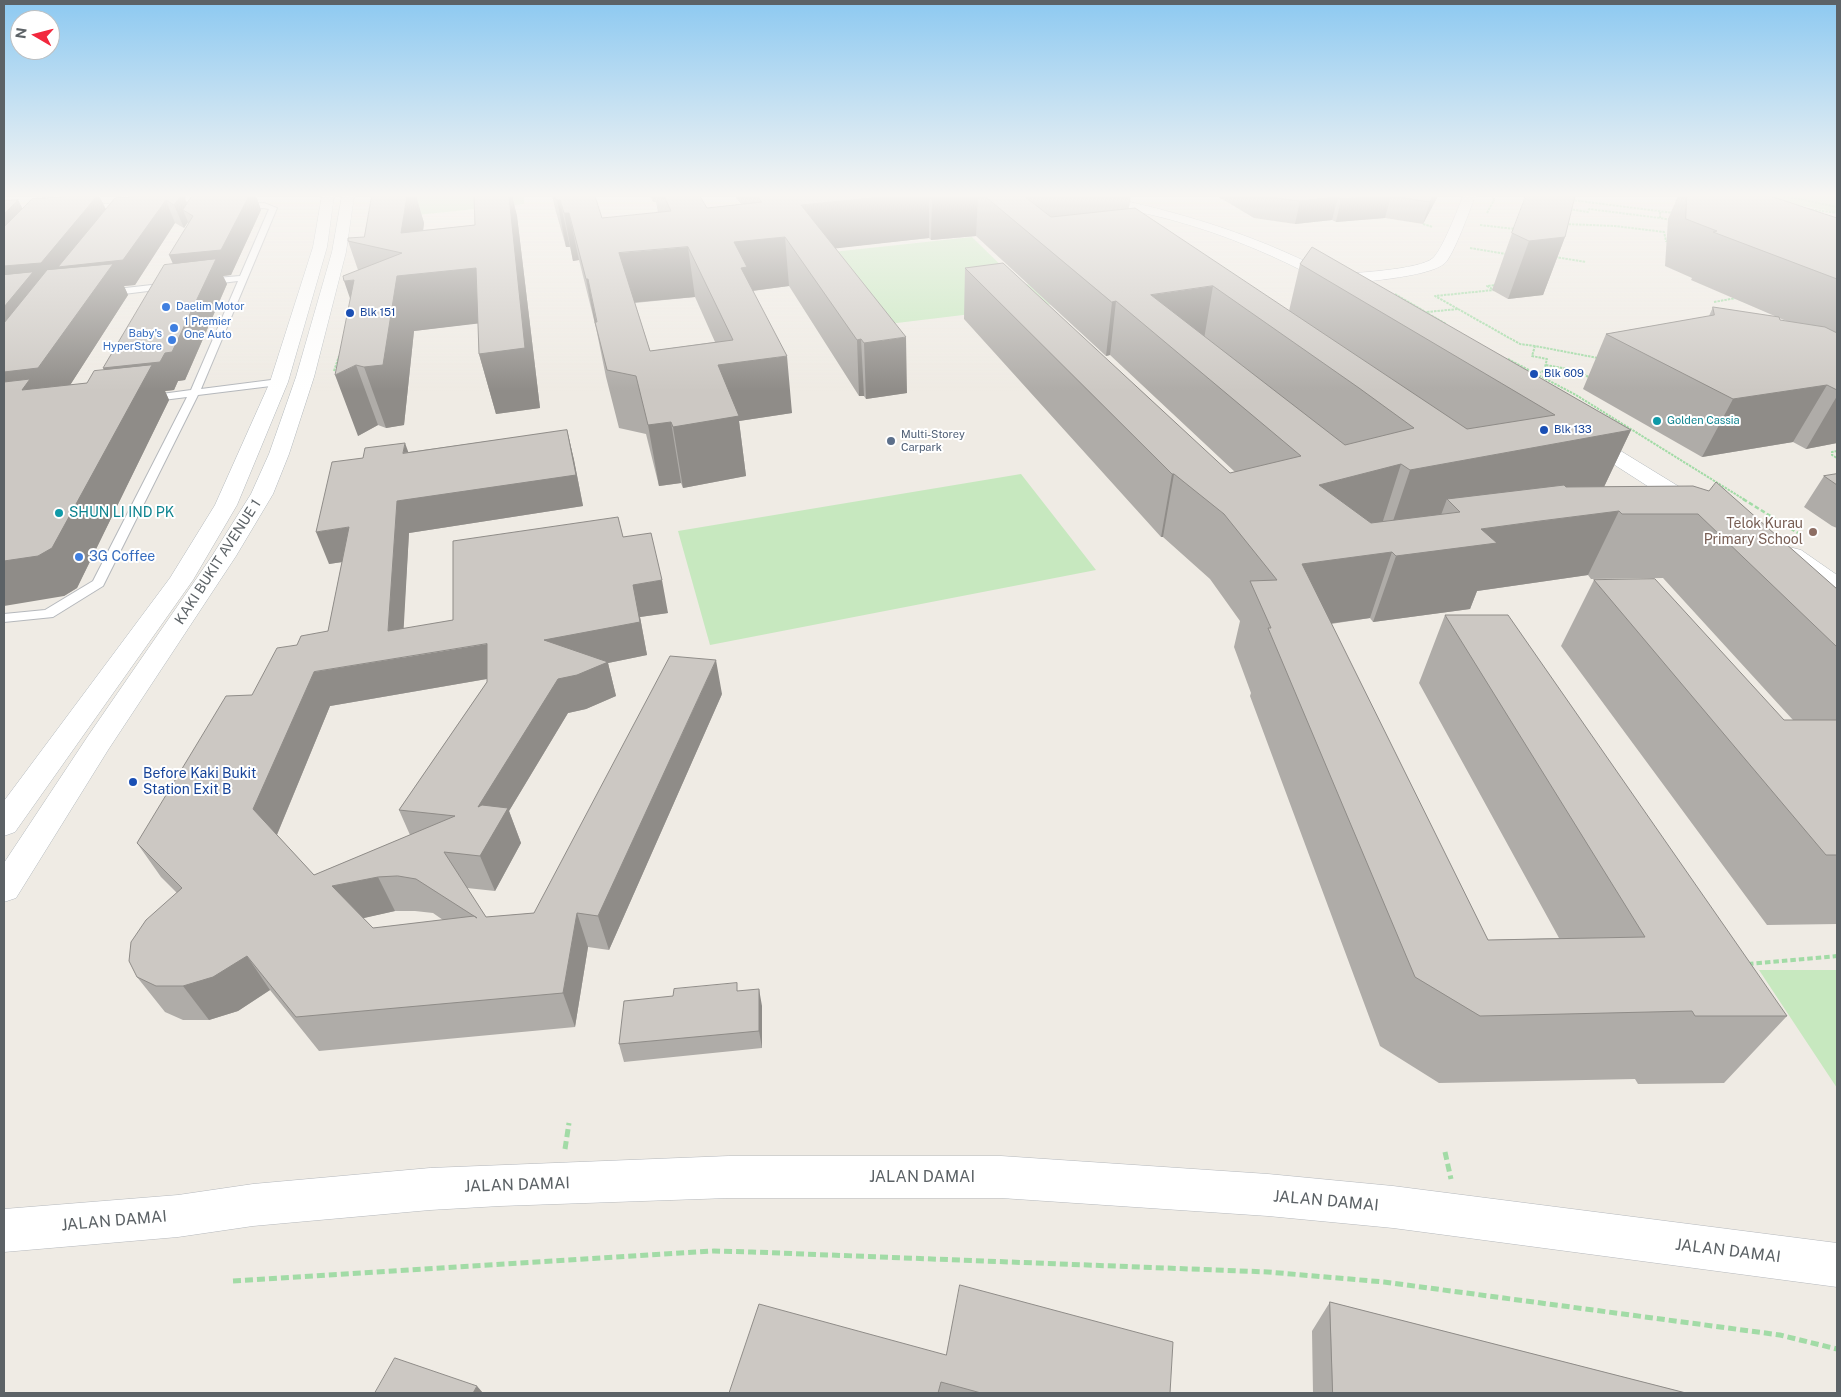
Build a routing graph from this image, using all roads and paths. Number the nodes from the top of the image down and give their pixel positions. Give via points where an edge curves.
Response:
1 (250, 261) edge
2 (316, 261) edge
3 (336, 261) edge
4 (1296, 261) edge
5 (1307, 261) edge
6 (1438, 261) edge
7 (1581, 261) edge
8 (1586, 262) dead end
9 (243, 278) junction
10 (1337, 279) junction
11 (159, 283) junction
12 (193, 283) edge
13 (175, 285) edge
14 (1497, 285) dead end
15 (1389, 291) edge
16 (94, 294) edge
17 (1360, 294) edge
18 (152, 296) edge
19 (1741, 297) dead end
20 (1714, 302) dead end
21 (1458, 309) junction
22 (1427, 312) junction
23 (1449, 326) edge
24 (1535, 346) junction
25 (342, 348) edge
26 (1603, 358) dead end
27 (1508, 360) edge
28 (1546, 365) junction
29 (333, 372) dead end
30 (1534, 374) junction
31 (1592, 379) dead end
32 (279, 382) junction
33 (194, 394) junction
34 (136, 400) edge
35 (1579, 426) edge
36 (1837, 451) edge
37 (1837, 458) edge
38 (1702, 501) edge
39 (1804, 536) dead end
40 (1837, 586) edge
41 (1837, 608) edge
42 (4, 618) edge
43 (4, 824) edge
44 (4, 890) edge
45 (1837, 956) edge
46 (1746, 964) edge
47 (4, 1231) edge
48 (1837, 1265) edge
49 (233, 1281) dead end
50 (1837, 1350) edge

1 - 9 lane
2 - 32 main road, KAKI BUKIT AVENUE 1
3 - 44 main road, KAKI BUKIT AVENUE 1 via 305,377 262,494
4 - 10 main road
5 - 10 main road
6 - 10 main road via 1407,272
7 - 8 path
9 - 12 lane
9 - 33 lane
10 - 17 main road
11 - 13 lane
11 - 16 lane
11 - 18 lane
14 - 21 path via 1488,286 1494,290 1436,296
15 - 22 path
19 - 20 path
21 - 22 path
21 - 24 path via 1520,344
22 - 23 path
24 - 26 path
24 - 28 path via 1532,356 1547,359
25 - 29 path
27 - 30 path
28 - 30 path via 1544,371
28 - 31 path via 1579,372
30 - 39 path via 1576,396
32 - 33 lane
32 - 43 main road, KAKI BUKIT AVENUE 1 via 226,506 181,580
33 - 34 lane
33 - 42 lane via 98,583 48,614
35 - 38 main road
36 - 37 path via 1832,452 1832,456
40 - 41 main road via 1776,553
45 - 46 path
47 - 48 main road, JALAN DAMAI via 178,1216 253,1205 500,1185 729,1177 1001,1177 1393,1207
49 - 50 path via 714,1251 1268,1272 1384,1282 1780,1335

